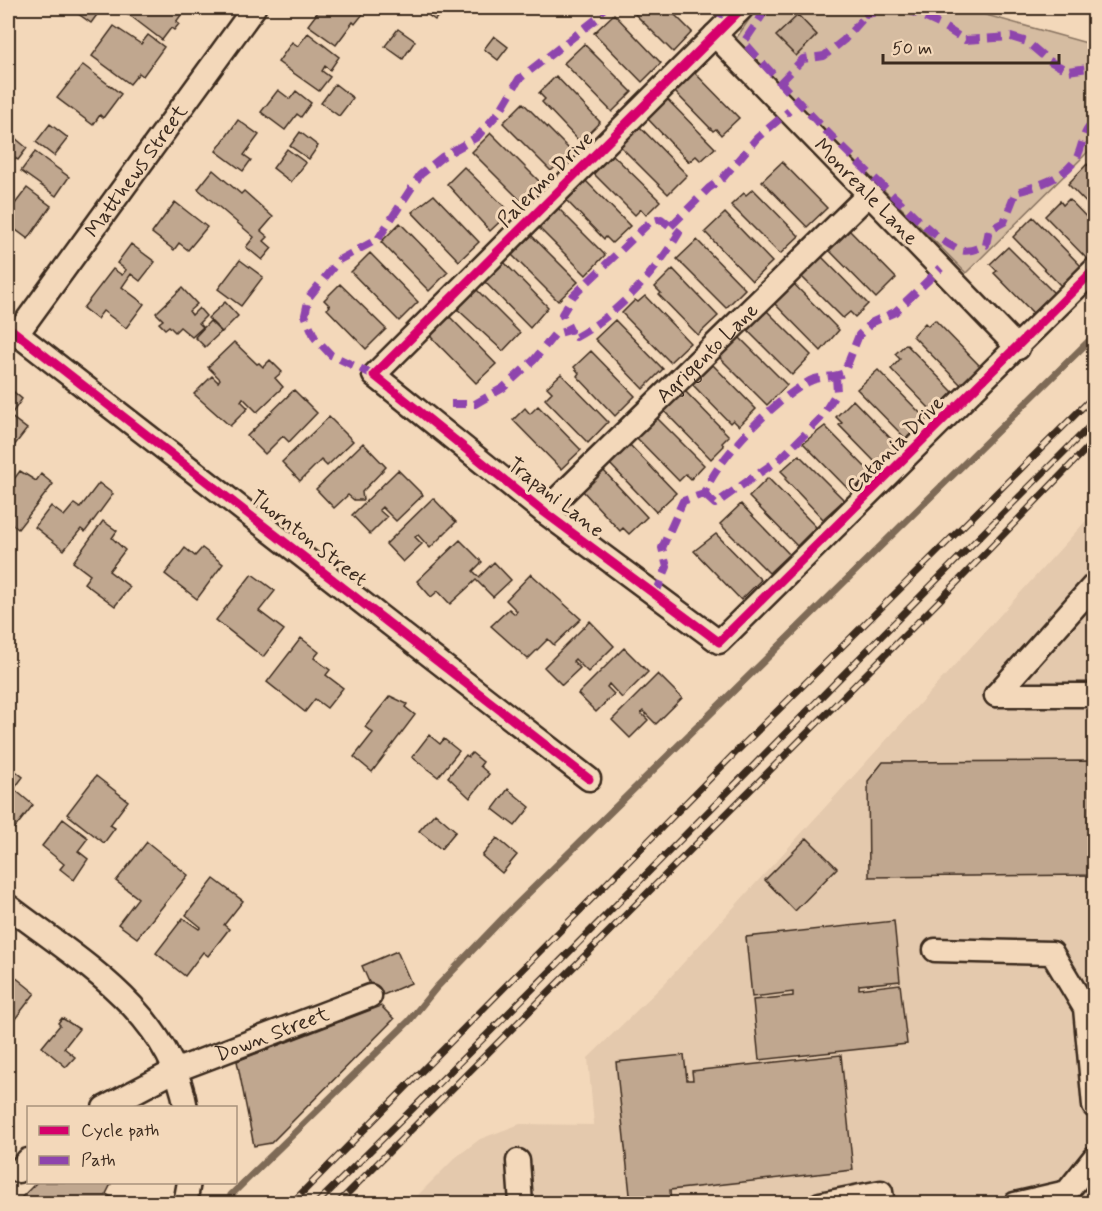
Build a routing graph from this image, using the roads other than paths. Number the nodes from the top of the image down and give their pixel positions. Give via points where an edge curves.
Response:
1 (254, 8) edge
2 (742, 8) edge
3 (715, 35) junction
4 (869, 194) junction
5 (1095, 270) edge
6 (12, 330) edge
7 (1018, 348) junction
8 (374, 375) joint
9 (544, 512) junction
10 (1095, 585) edge
11 (719, 642) joint
12 (1095, 695) edge
13 (589, 779) dead end
14 (8, 906) edge
15 (935, 950) dead end
16 (370, 996) dead end
17 (174, 1071) junction
18 (106, 1106) edge
19 (186, 1106) edge
20 (1095, 1106) edge
21 (1095, 1158) edge
22 (518, 1161) dead end
23 (189, 1184) edge
24 (185, 1203) edge
25 (521, 1203) edge
26 (820, 1203) edge
27 (883, 1203) edge
28 (1015, 1203) edge

1 - 6 street, Matthews Street
2 - 3 street, Palermo Drive
3 - 4 street, Monreale Lane
3 - 8 street, Palermo Drive
4 - 7 street, Monreale Lane
4 - 9 street, Agrigento Lane
5 - 7 street, Catania Drive
6 - 13 street, Thornton Street
7 - 11 street, Catania Drive
8 - 9 street, Trapani Lane
9 - 11 street, Trapani Lane
10 - 12 street via 996,695
14 - 17 street via 143,1015
15 - 20 street via 1052,952 1085,1008
16 - 17 street, Down Street
17 - 18 street, Down Street
17 - 19 street
21 - 28 street via 1067,1192
22 - 25 street
23 - 24 street
26 - 27 street via 881,1192

